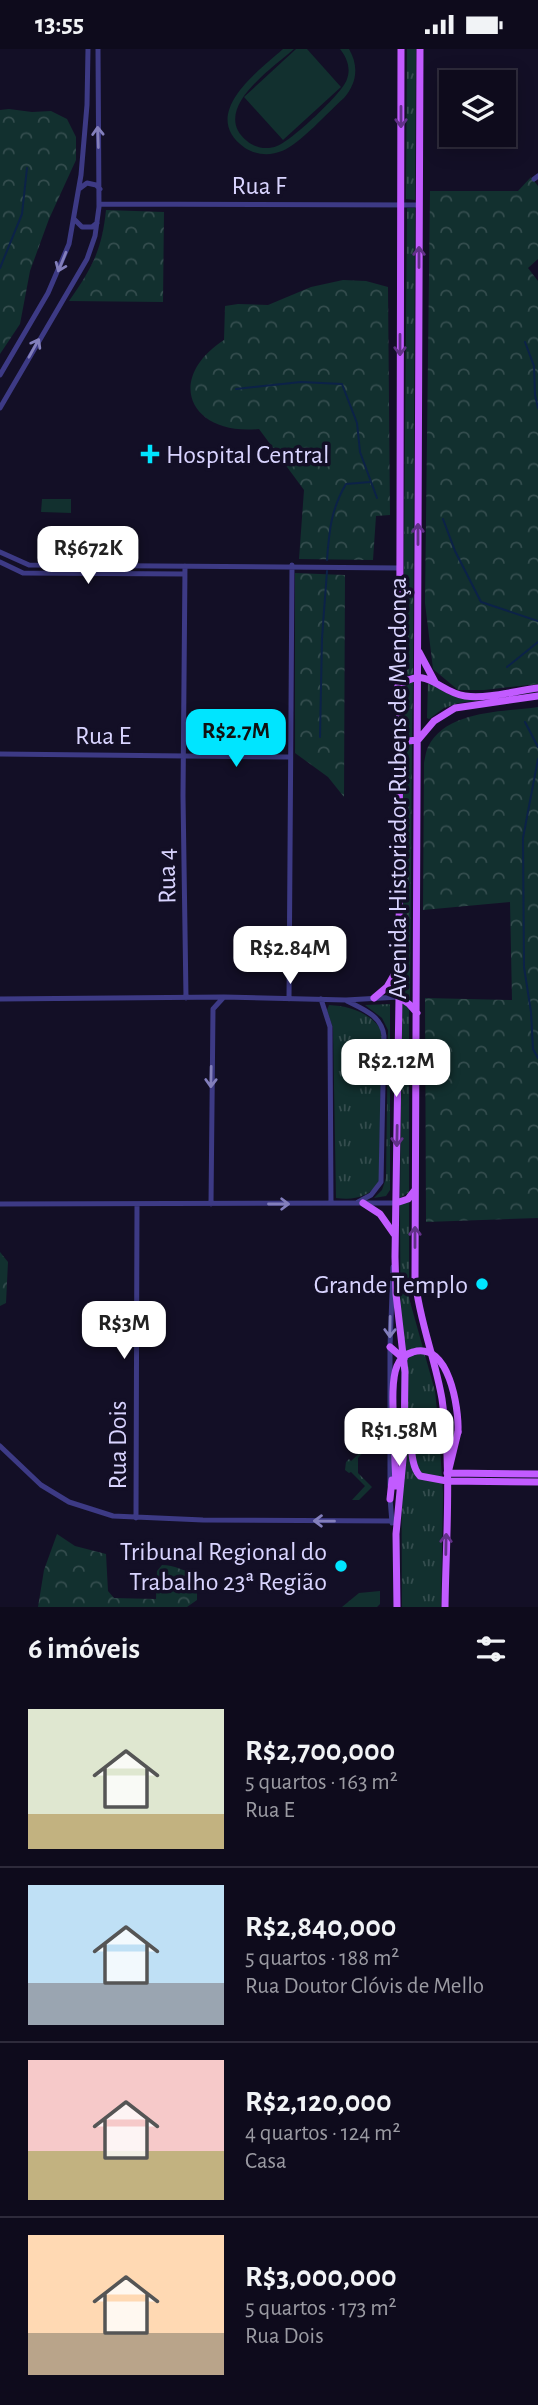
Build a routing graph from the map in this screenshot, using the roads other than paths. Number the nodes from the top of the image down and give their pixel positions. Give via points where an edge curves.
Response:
1 (88, 49) edge
2 (98, 49) edge
3 (401, 49) edge
4 (420, 49) edge
5 (79, 189) junction
6 (100, 189) junction
7 (99, 204) junction
8 (419, 205) junction
9 (400, 206) junction
10 (74, 219) junction
11 (97, 223) junction
12 (0, 375) edge
13 (0, 408) edge
14 (0, 552) edge
15 (0, 562) edge
16 (292, 565) junction
17 (185, 566) junction
18 (400, 568) junction
19 (185, 574) junction
20 (418, 649) junction
21 (417, 677) junction
22 (435, 682) junction
23 (398, 686) junction
24 (538, 688) edge
25 (538, 696) edge
26 (398, 736) junction
27 (418, 740) junction
28 (0, 754) edge
29 (184, 755) junction
30 (289, 757) junction
31 (399, 967) junction
32 (200, 997) junction
33 (224, 997) junction
34 (399, 997) junction
35 (186, 998) junction
36 (374, 998) junction
37 (0, 999) edge
38 (289, 999) junction
39 (321, 999) junction
40 (346, 1000) junction
41 (213, 1009) junction
42 (417, 1014) junction
43 (415, 1190) junction
44 (331, 1203) junction
45 (359, 1203) junction
46 (396, 1203) junction
47 (0, 1204) edge
48 (211, 1204) junction
49 (137, 1205) junction
50 (396, 1237) junction
51 (395, 1257) junction
52 (390, 1347) junction
53 (404, 1359) junction
54 (405, 1406) junction
55 (394, 1438) junction
56 (0, 1446) edge
57 (454, 1452) junction
58 (464, 1473) junction
59 (538, 1474) edge
60 (447, 1477) junction
61 (538, 1482) edge
62 (390, 1499) junction
63 (136, 1518) junction
64 (394, 1520) junction
65 (396, 1605) edge
66 (444, 1607) edge

1 - 5 street
6 -> 2 street
3 -> 9 main road, Avenida Historiador Rubens de Mendonça
4 - 8 main road, Avenida Historiador Rubens de Mendonça
5 - 6 street via 87,183
5 - 10 street
6 - 7 street
7 - 9 street, Rua F
7 - 11 street
8 - 9 street, Rua F
20 -> 8 main road, Avenida Historiador Rubens de Mendonça
9 -> 18 main road, Avenida Historiador Rubens de Mendonça
10 - 11 street via 82,227
10 -> 12 street via 56,278
13 -> 11 street via 86,259
14 - 17 street via 29,565
15 - 19 street via 23,573
16 - 17 street
16 - 18 street
16 - 30 street
17 - 19 street, Rua 4
18 - 23 main road, Avenida Historiador Rubens de Mendonça
19 - 29 street, Rua 4
20 - 21 main road, Avenida Historiador Rubens de Mendonça
20 - 22 main road
21 - 22 main road
21 - 23 main road
21 - 27 main road, Avenida Historiador Rubens de Mendonça
22 - 24 main road via 450,692 469,696
23 - 26 main road, Avenida Historiador Rubens de Mendonça
25 - 27 main road via 454,708 434,721
26 - 27 main road
26 - 31 main road, Avenida Historiador Rubens de Mendonça
27 - 42 main road, Avenida Historiador Rubens de Mendonça
28 - 29 street, Rua E
29 - 30 street, Rua E
29 - 35 street, Rua 4
30 - 38 street
31 - 34 main road, Avenida Historiador Rubens de Mendonça
31 - 36 main road
32 - 33 street
32 - 35 street
32 - 41 street
33 - 38 street
33 - 41 street
34 - 36 street
34 - 42 main road
34 -> 46 main road, Avenida Historiador Rubens de Mendonça
35 - 37 street
36 - 40 street
38 - 39 street
39 - 40 street
39 - 44 street via 330,1027
40 - 45 street via 377,1019 384,1036 381,1182
41 -> 48 street
42 - 43 main road, Avenida Historiador Rubens de Mendonça
43 - 46 main road
60 -> 43 main road, Avenida Historiador Rubens de Mendonça via 442,1398 418,1306
44 - 45 street
48 -> 44 street
45 - 46 street
45 - 50 main road via 380,1214
46 - 50 main road, Avenida Historiador Rubens de Mendonça
47 - 49 street
48 - 49 street
49 - 63 street, Rua Dois
50 - 51 main road, Avenida Historiador Rubens de Mendonça
51 -> 52 street, Avenida Historiador Rubens de Mendonça
51 - 53 main road, Avenida Historiador Rubens de Mendonça
52 - 53 main road
52 - 62 street, Avenida Historiador Rubens de Mendonça
53 - 54 main road, Avenida Historiador Rubens de Mendonça
54 - 60 main road via 415,1472 423,1478
54 - 64 main road, Avenida Historiador Rubens de Mendonça
55 - 57 main road, bridge via 396,1368 403,1357 415,1351 429,1353 443,1366 456,1403
55 - 62 main road
55 - 64 main road
56 - 63 street via 41,1485 69,1502
57 - 58 main road
57 - 60 main road
58 - 59 main road
58 - 60 main road
60 - 61 main road
66 -> 60 main road, Avenida Historiador Rubens de Mendonça
62 - 64 street, Avenida Historiador Rubens de Mendonça
64 -> 63 street
64 - 65 main road, Avenida Historiador Rubens de Mendonça

